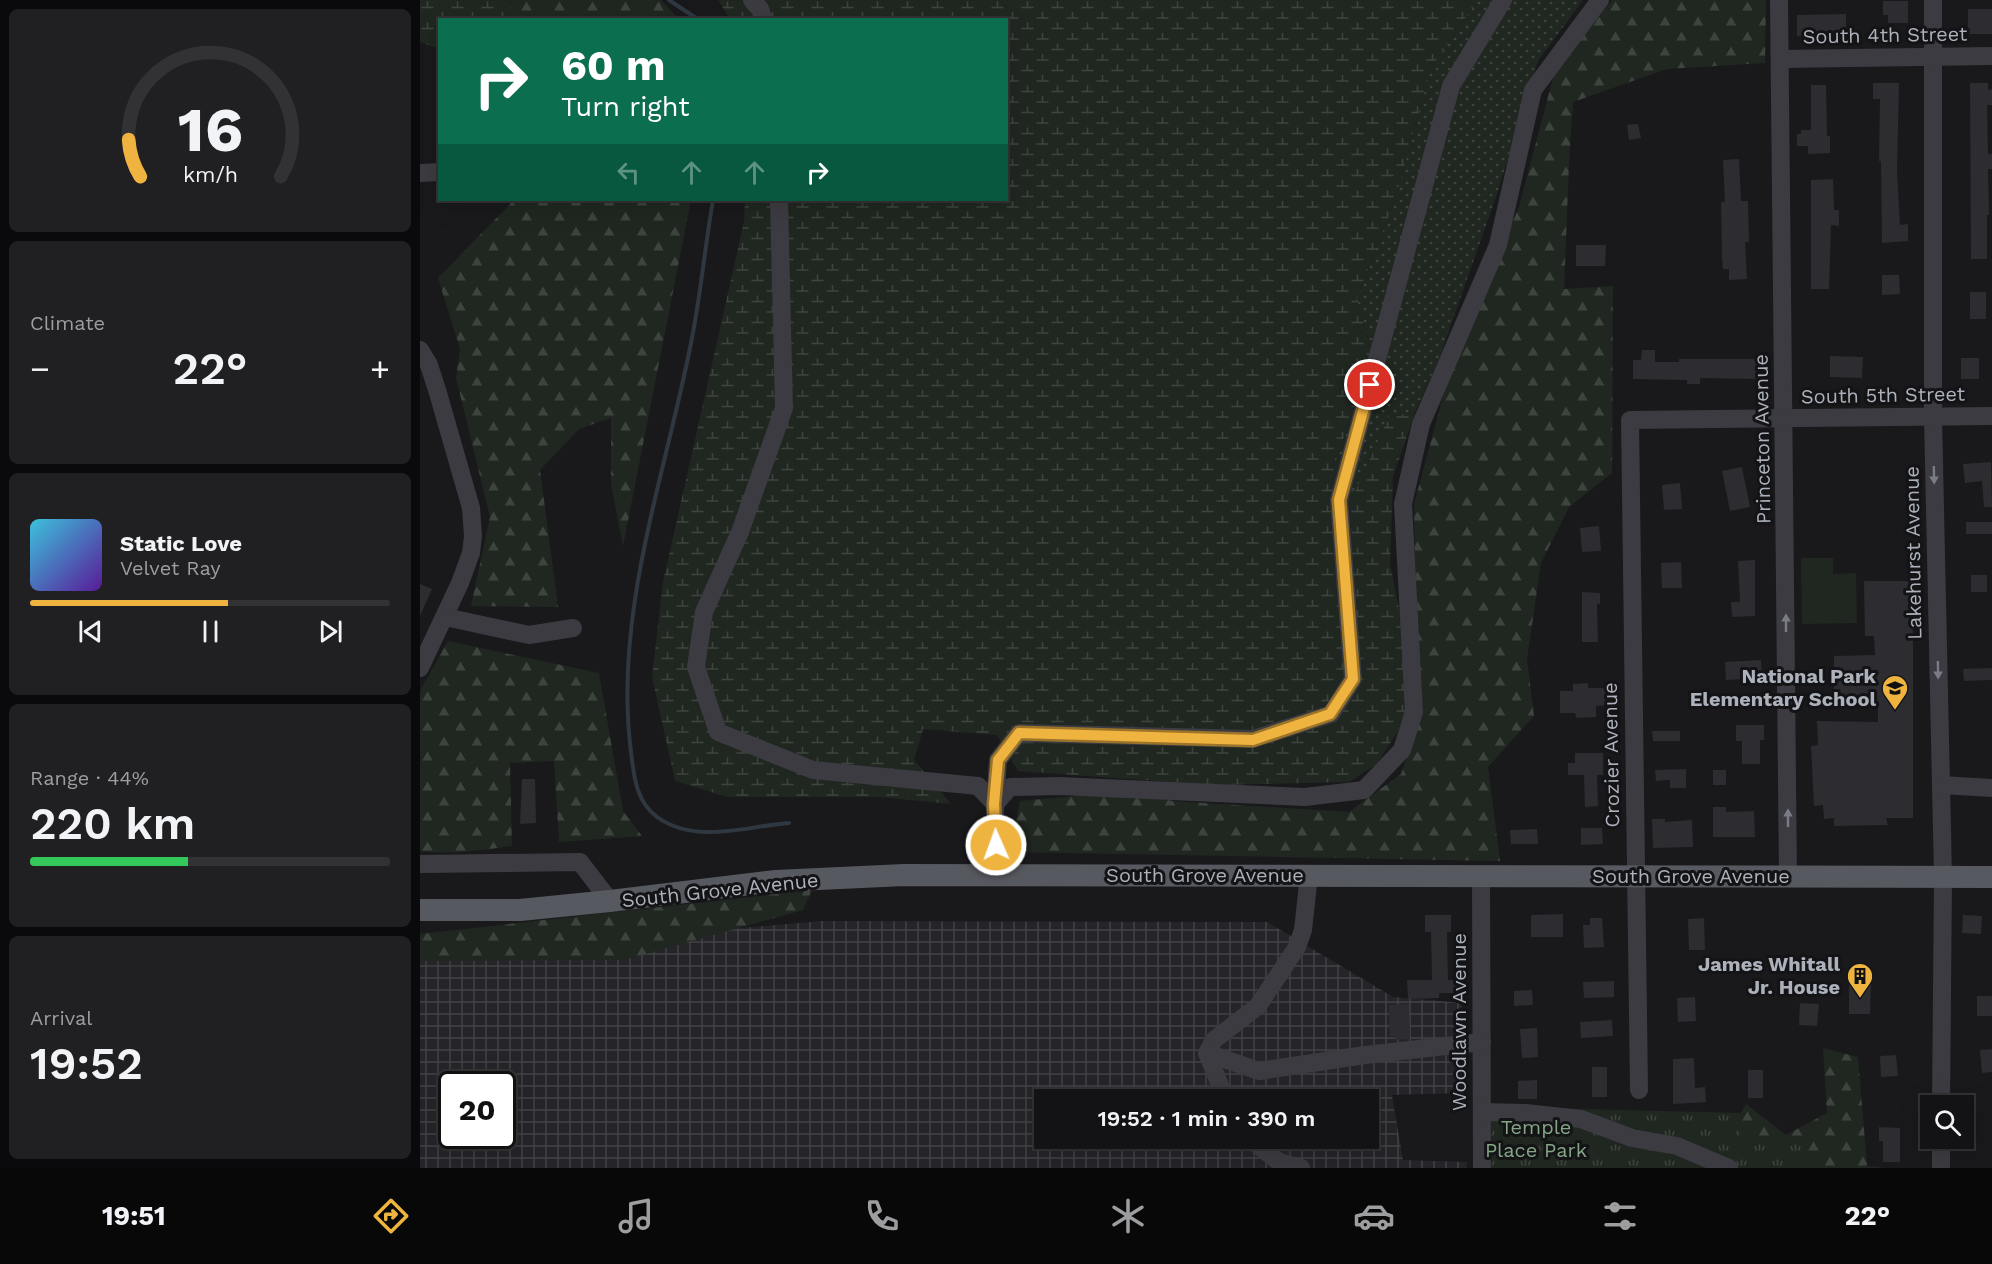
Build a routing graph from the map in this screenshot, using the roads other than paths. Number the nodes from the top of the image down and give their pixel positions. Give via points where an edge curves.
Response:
1 (752, 0) edge
2 (1503, 0) edge
3 (1600, 0) edge
4 (1779, 0) edge
5 (1933, 0) edge
6 (763, 18) edge
7 (1992, 56) edge
8 (1933, 57) junction
9 (1780, 59) junction
10 (438, 172) edge
11 (420, 173) edge
12 (779, 201) edge
13 (420, 350) edge
14 (1992, 416) edge
15 (1933, 417) junction
16 (1785, 418) junction
17 (1630, 420) joint
18 (445, 617) junction
19 (573, 628) dead end
20 (420, 668) edge
21 (1941, 785) junction
22 (1992, 788) edge
23 (994, 804) junction
24 (420, 864) edge
25 (1000, 875) junction
26 (1309, 875) junction
27 (1481, 876) junction
28 (1635, 876) junction
29 (1788, 877) junction
30 (1943, 877) junction
31 (1992, 877) edge
32 (610, 901) junction
33 (420, 910) edge
34 (1482, 1042) junction
35 (1207, 1053) junction
36 (1222, 1089) edge
37 (1639, 1090) dead end
38 (1941, 1095) edge
39 (1482, 1112) junction
40 (1263, 1149) edge
41 (1941, 1149) edge
42 (1301, 1168) edge
43 (1482, 1168) edge
44 (1729, 1168) edge
45 (1941, 1168) edge

1 - 6 street
2 - 23 street via 1451,86 1339,500 1353,679 1330,714 1253,740 1019,733 998,760
3 - 23 street via 1533,90 1498,245 1421,424 1403,504 1414,712 1402,750 1364,790 1305,797 1010,787
4 - 9 street, Princeton Avenue
5 - 8 street, Lakehurst Avenue
7 - 8 street, South 4th Street
8 - 9 street, South 4th Street
8 - 15 street, Lakehurst Avenue
9 - 16 street, Princeton Avenue
10 - 11 street
12 - 23 street via 784,408 740,532 704,612 696,667 718,732 813,770 978,786
13 - 18 street via 429,365 471,508 471,553
14 - 15 street, South 5th Street
15 - 16 street, South 5th Street
15 -> 21 street, Lakehurst Avenue
16 - 17 street, South 5th Street
29 -> 16 street, Princeton Avenue
17 - 28 street, Crozier Avenue
18 - 19 street via 529,635
18 - 20 street
21 - 22 street
21 - 30 street, Lakehurst Avenue
23 - 25 street
24 - 32 street via 580,862
25 - 26 main road, South Grove Avenue
25 - 32 main road, South Grove Avenue via 776,881
26 - 27 main road, South Grove Avenue
26 - 35 street via 1303,930 1297,947 1258,1006 1214,1040
27 - 28 main road, South Grove Avenue
27 - 34 street, Woodlawn Avenue
28 - 29 main road, South Grove Avenue
28 - 37 street, Crozier Avenue
29 - 30 main road, South Grove Avenue
30 - 31 main road, South Grove Avenue
30 - 38 street, Lakehurst Avenue
32 - 33 main road, South Grove Avenue via 520,909
34 - 35 street via 1365,1054 1259,1071
34 - 39 street, Woodlawn Avenue
35 - 36 street
39 - 43 street, Woodlawn Avenue
39 - 44 street via 1581,1119 1632,1138 1677,1146
40 - 42 street via 1279,1162
41 - 45 street

